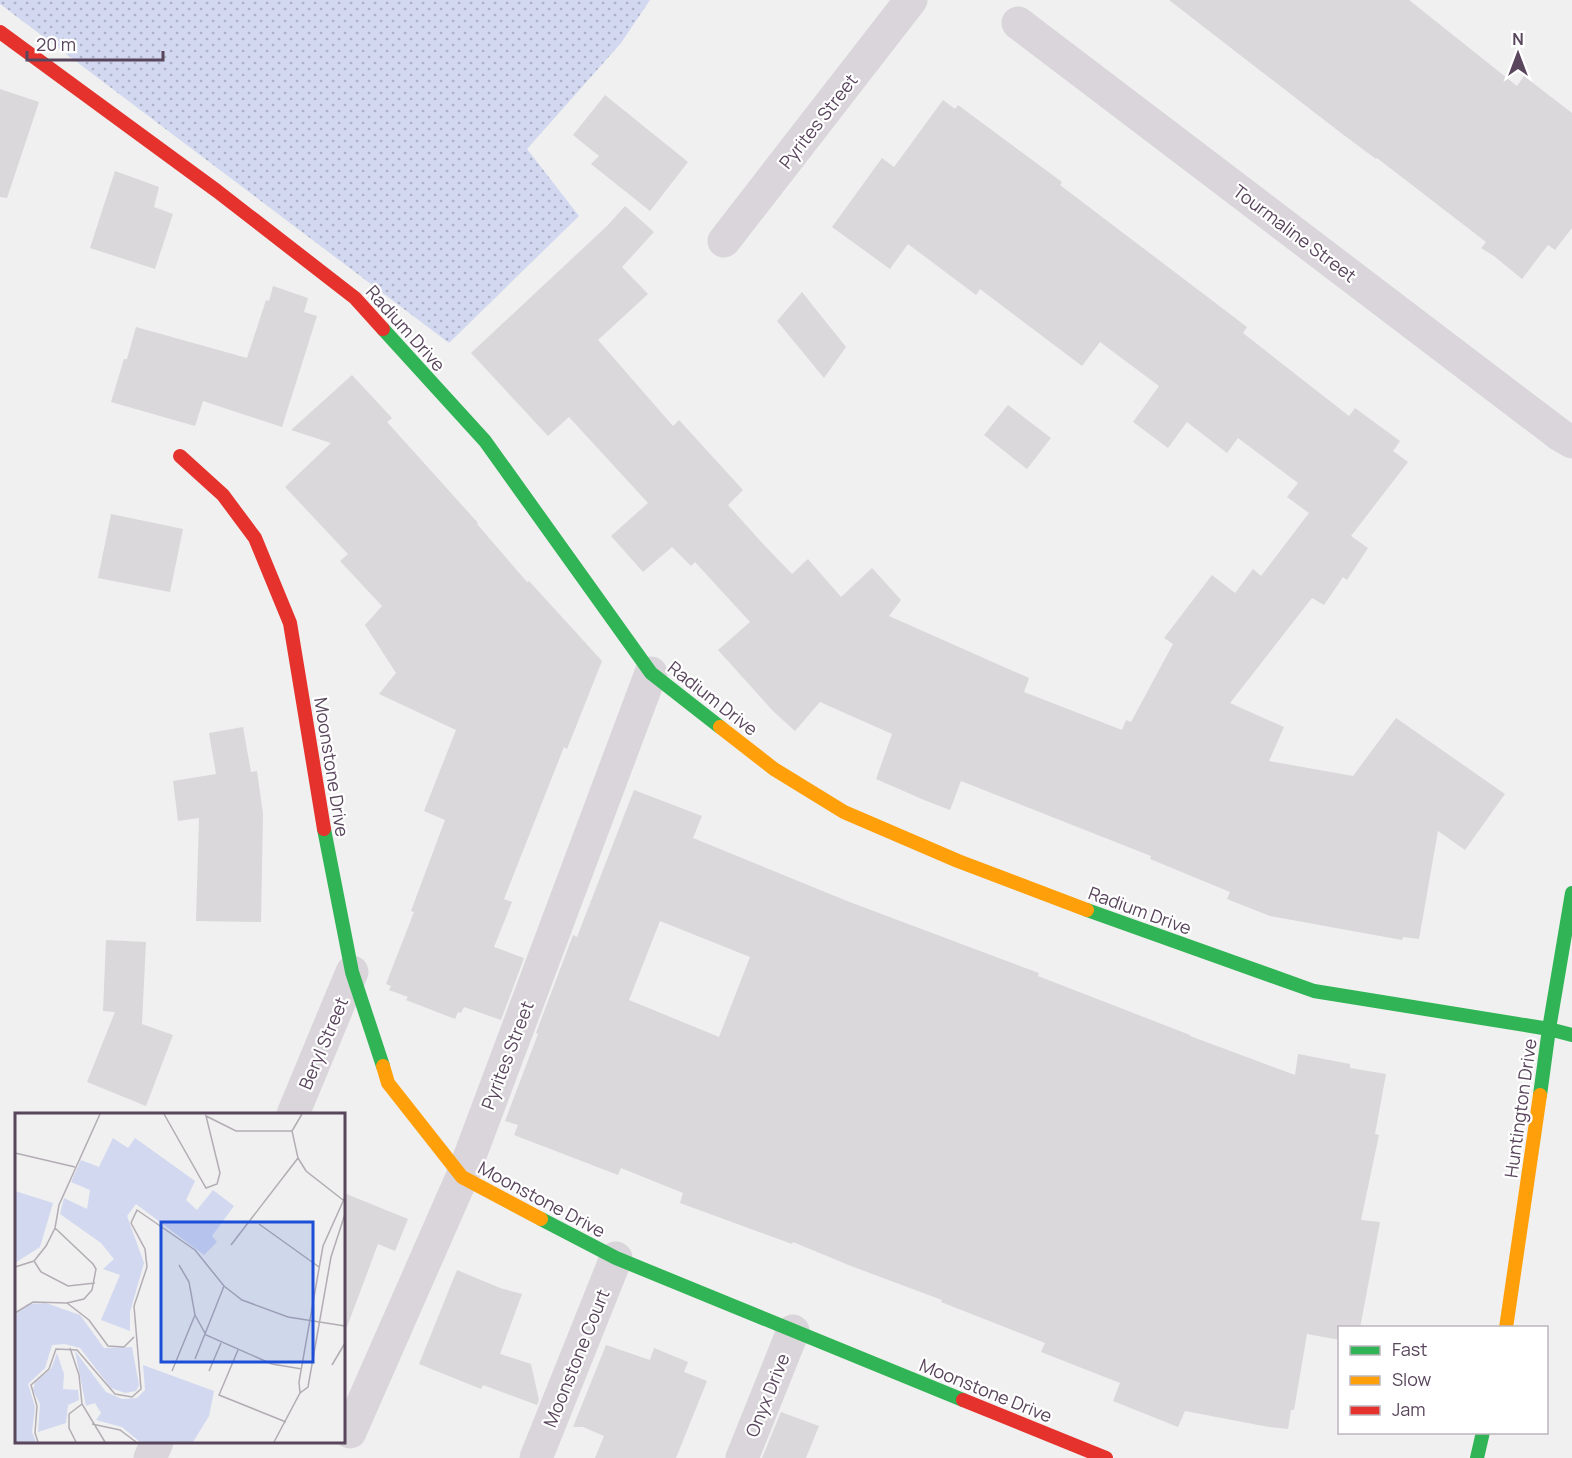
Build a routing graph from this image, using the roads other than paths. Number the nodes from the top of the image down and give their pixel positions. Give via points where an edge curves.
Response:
1 (911, 0) edge
2 (1018, 23) dead end
3 (0, 32) edge
4 (724, 242) dead end
5 (1572, 442) edge
6 (180, 456) dead end
7 (651, 673) junction
8 (1572, 894) edge
9 (352, 972) junction
10 (1549, 1029) junction
11 (1572, 1035) edge
12 (293, 1113) edge
13 (462, 1177) junction
14 (616, 1258) junction
15 (1506, 1326) edge
16 (793, 1331) junction
17 (350, 1432) dead end
18 (1483, 1434) edge
19 (157, 1443) edge
20 (150, 1458) edge
21 (537, 1458) edge
22 (742, 1458) edge
23 (1106, 1458) edge
24 (1477, 1458) edge

1 - 4 street, Pyrites Street
2 - 5 street, Tourmaline Street
3 - 7 street, Radium Drive via 356,298 484,441
6 - 9 street, Moonstone Drive via 223,495 255,538 290,623 325,838
7 - 10 street, Radium Drive via 774,768 844,812 958,861 1314,991
7 - 13 street, Pyrites Street
8 - 10 street, Huntington Drive
9 - 12 street, Beryl Street
9 - 13 street, Moonstone Drive via 388,1083
10 - 11 street, Radium Drive
10 - 15 street, Huntington Drive
13 - 14 street, Moonstone Drive
13 - 17 street, Pyrites Street
14 - 16 street, Moonstone Drive
14 - 21 street, Moonstone Court
16 - 22 street, Onyx Drive
16 - 23 street, Moonstone Drive
18 - 24 street
19 - 20 street

